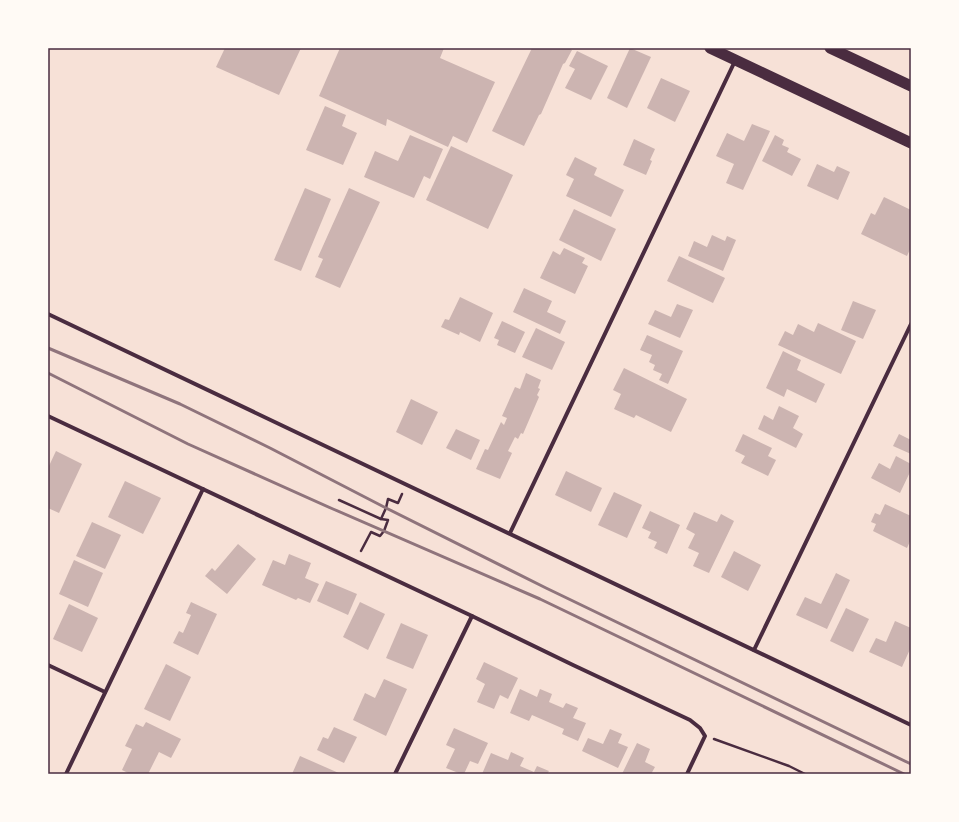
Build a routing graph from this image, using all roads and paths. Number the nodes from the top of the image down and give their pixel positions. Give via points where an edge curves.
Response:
1 (710, 48) edge
2 (830, 48) edge
3 (735, 60) junction
4 (911, 86) edge
5 (911, 143) edge
6 (48, 314) edge
7 (911, 324) edge
8 (48, 416) edge
9 (203, 489) junction
10 (388, 498) dead end
11 (339, 500) dead end
12 (380, 519) junction
13 (510, 533) junction
14 (356, 562) junction
15 (472, 616) junction
16 (754, 650) junction
17 (48, 665) edge
18 (105, 692) junction
19 (911, 725) edge
20 (705, 736) junction
21 (66, 774) edge
22 (396, 774) edge
23 (687, 774) edge
24 (805, 774) edge

1 - 3 highway
2 - 4 highway
3 - 5 highway
3 - 13 street
6 - 13 street
7 - 16 street
8 - 9 street
9 - 14 street
9 - 18 street
10 - 12 path
11 - 12 path
12 - 14 path via 388,520 384,532 380,536 371,532
13 - 16 street
14 - 15 street
15 - 20 street via 690,720
15 - 22 street
16 - 19 street
17 - 18 street
18 - 21 street
20 - 23 street
20 - 24 path

